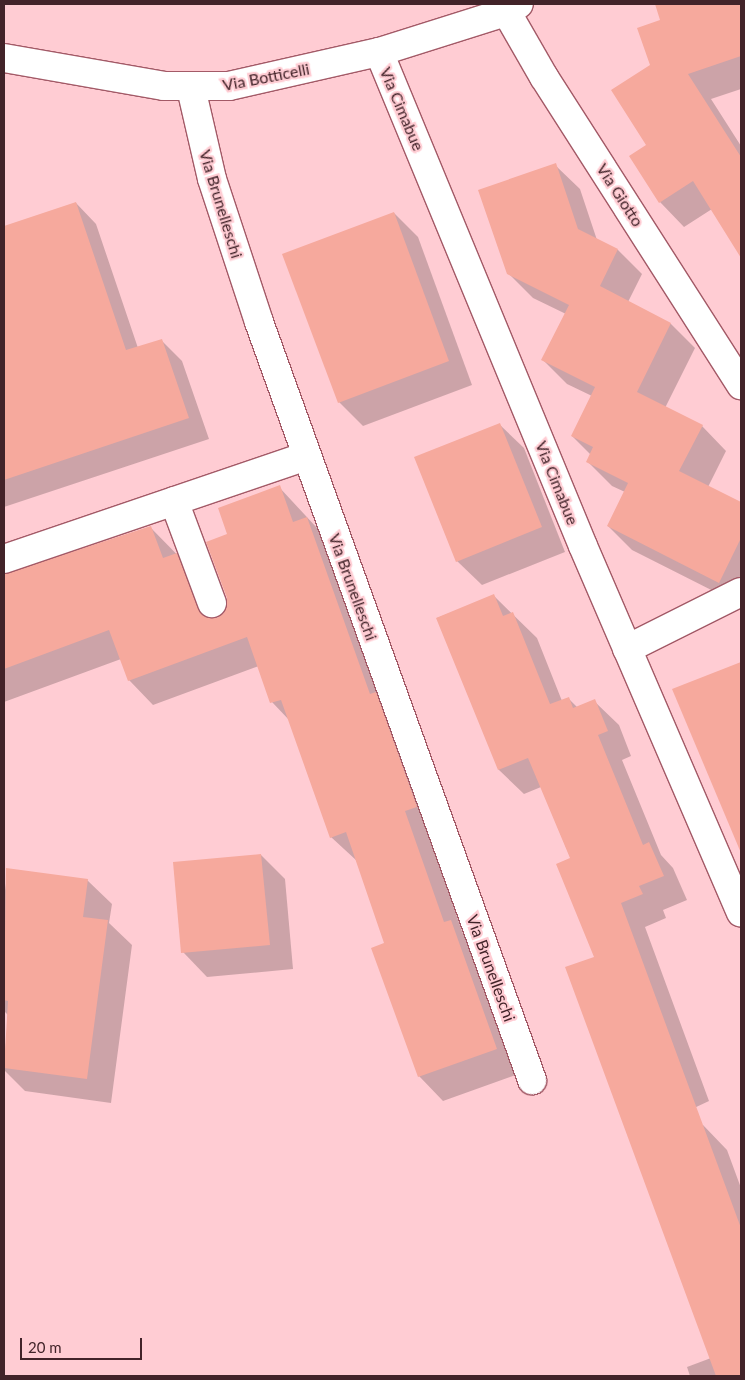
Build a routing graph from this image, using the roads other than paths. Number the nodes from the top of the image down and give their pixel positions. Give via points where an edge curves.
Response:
1 (509, 7) edge
2 (379, 52) junction
3 (4, 58) edge
4 (190, 88) junction
5 (741, 385) edge
6 (306, 456) junction
7 (174, 501) junction
8 (4, 558) edge
9 (741, 592) edge
10 (212, 603) dead end
11 (627, 650) junction
12 (741, 912) edge
13 (532, 1080) dead end

1 - 2 street, Via Botticelli
1 - 5 street, Via Giotto via 544,77
2 - 4 street, Via Botticelli via 248,82
2 - 11 street, Via Cimabue
3 - 4 street, Via Botticelli via 136,82
4 - 6 street, Via Brunelleschi via 212,179
6 - 7 street
6 - 13 street, Via Brunelleschi
7 - 8 street
7 - 10 street
9 - 11 street
11 - 12 street, Via Cimabue

